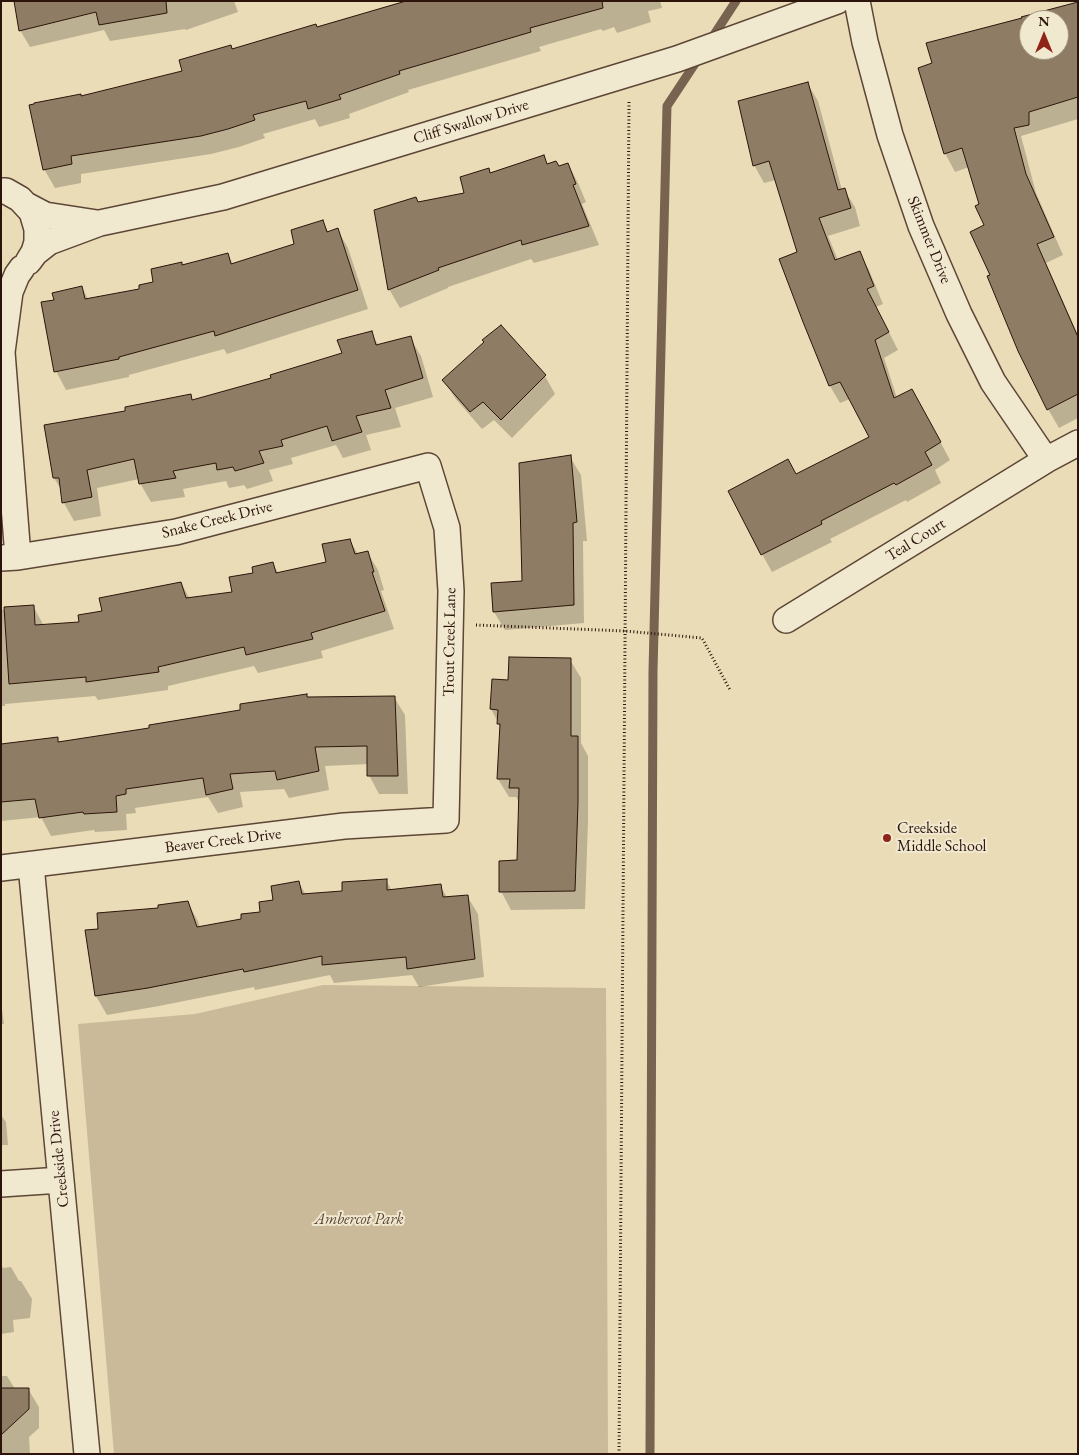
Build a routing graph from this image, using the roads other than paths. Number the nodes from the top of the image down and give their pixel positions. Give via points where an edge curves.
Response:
1 (837, 1) edge
2 (857, 1) edge
3 (1, 178) edge
4 (16, 198) edge
5 (100, 223) junction
6 (18, 269) edge
7 (2, 351) edge
8 (1078, 443) edge
9 (1046, 460) junction
10 (428, 466) joint
11 (10, 557) edge
12 (786, 620) dead end
13 (446, 820) joint
14 (31, 865) junction
15 (1, 868) edge
16 (61, 1180) junction
17 (1, 1184) edge
18 (88, 1454) edge

1 - 5 street, Cliff Swallow Drive via 677,59 222,197
2 - 9 street, Skimmer Drive via 890,135 921,226 993,382
3 - 4 street
4 - 5 street, Cliff Swallow Drive via 45,215
4 - 6 street via 32,212 37,229 34,252
5 - 6 street, Cliff Swallow Drive via 49,242
6 - 7 street via 10,292
7 - 11 street
8 - 9 street, Teal Court
9 - 12 street, Teal Court
10 - 11 street, Snake Creek Drive via 176,532
10 - 13 street, Trout Creek Lane via 447,528 451,591
13 - 14 street, Beaver Creek Drive via 344,826
14 - 15 street, Beaver Creek Drive
14 - 16 street, Creekside Drive
16 - 17 street
16 - 18 street, Creekside Drive

